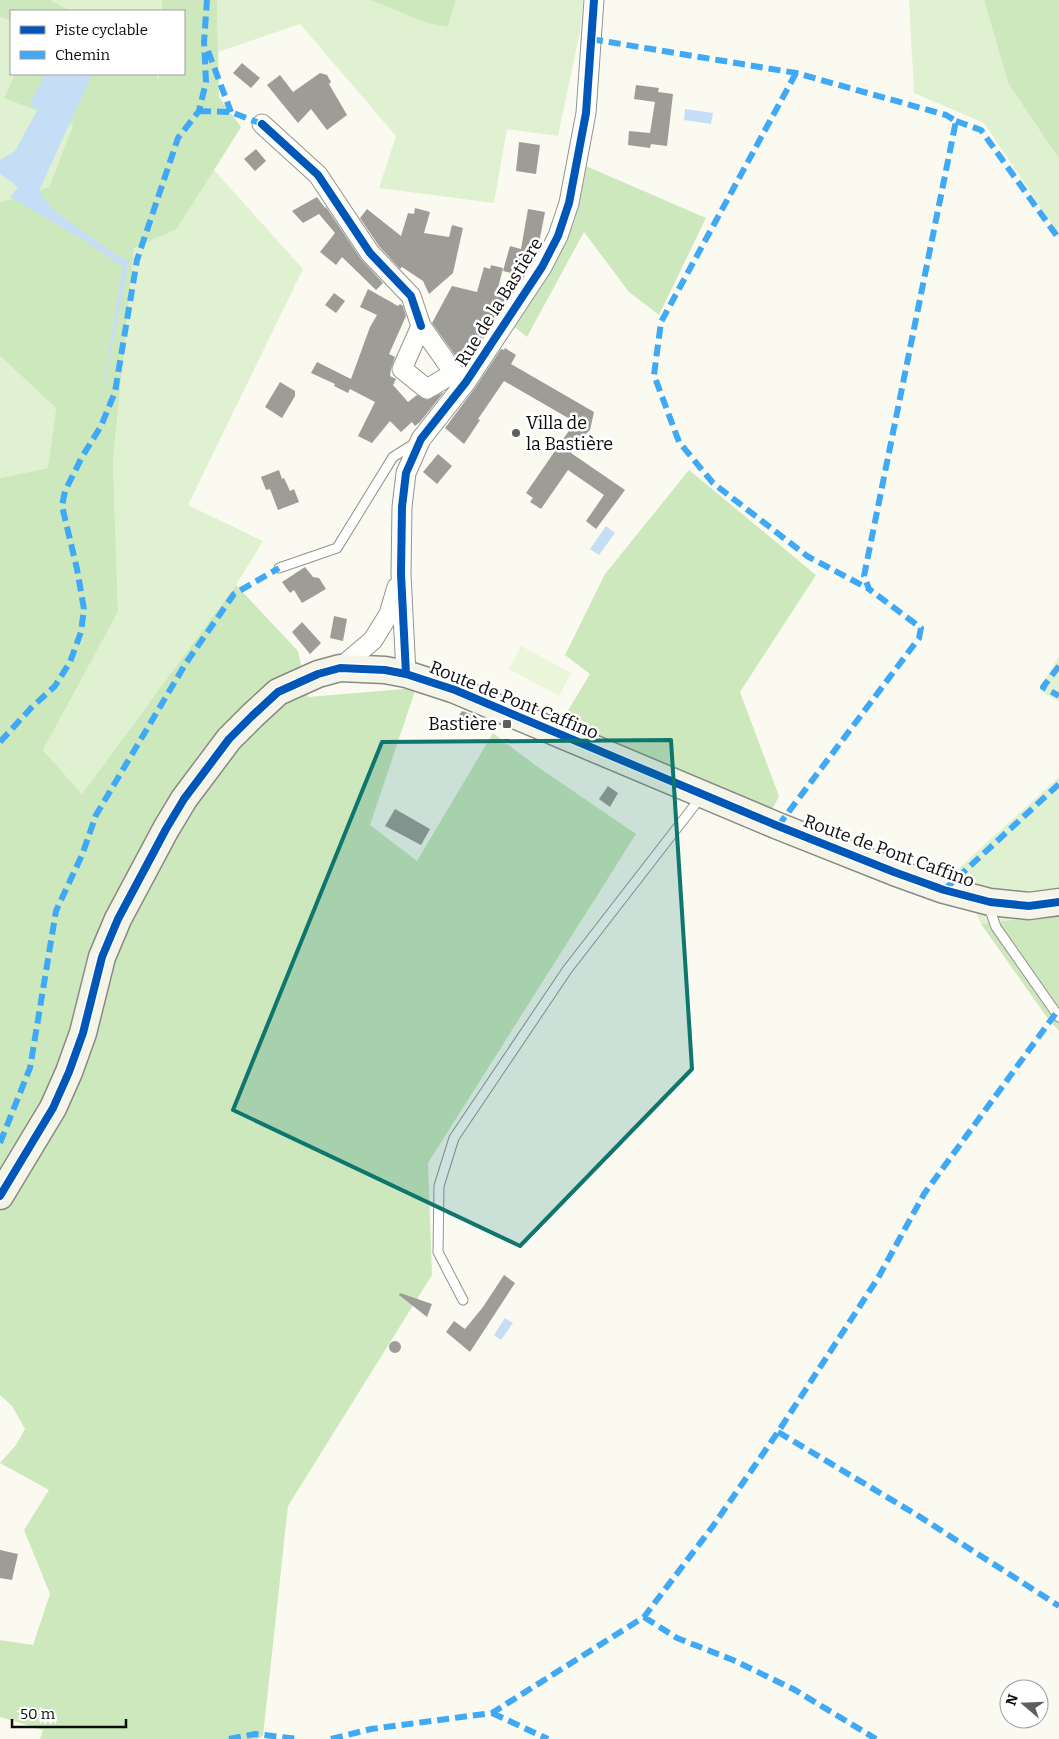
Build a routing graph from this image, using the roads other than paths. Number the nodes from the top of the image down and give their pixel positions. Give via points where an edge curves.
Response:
1 (594, 0) edge
2 (262, 124) dead end
3 (421, 326) junction
4 (460, 378) junction
5 (421, 439) junction
6 (279, 568) dead end
7 (401, 574) junction
8 (373, 640) junction
9 (340, 668) junction
10 (396, 672) junction
11 (703, 795) junction
12 (990, 902) junction
13 (1059, 902) edge
14 (1059, 1017) edge
15 (0, 1196) edge
16 (463, 1300) dead end

1 - 4 street, Rue de la Bastière via 586,113 569,203 558,236 542,267
2 - 3 street via 318,175 370,252 411,296
3 - 4 street
3 - 4 street via 402,369 427,389
4 - 5 street, Rue de la Bastière
5 - 6 lane via 393,457 336,548
5 - 7 street, Rue de la Bastière via 406,473
7 - 8 street via 389,614
7 - 10 street
8 - 9 street
8 - 10 street
9 - 10 street, Route de Pont Caffino
9 - 15 street, Route de Pont Caffino via 278,692 229,739 184,799 114,926 102,957 82,1034 53,1108
10 - 11 street, Route de Pont Caffino via 455,690
11 - 12 street, Route de Pont Caffino via 894,872
11 - 16 lane via 567,970 454,1138 439,1186 438,1252
12 - 13 street, Route de Pont Caffino via 1029,906
12 - 14 lane via 996,927

